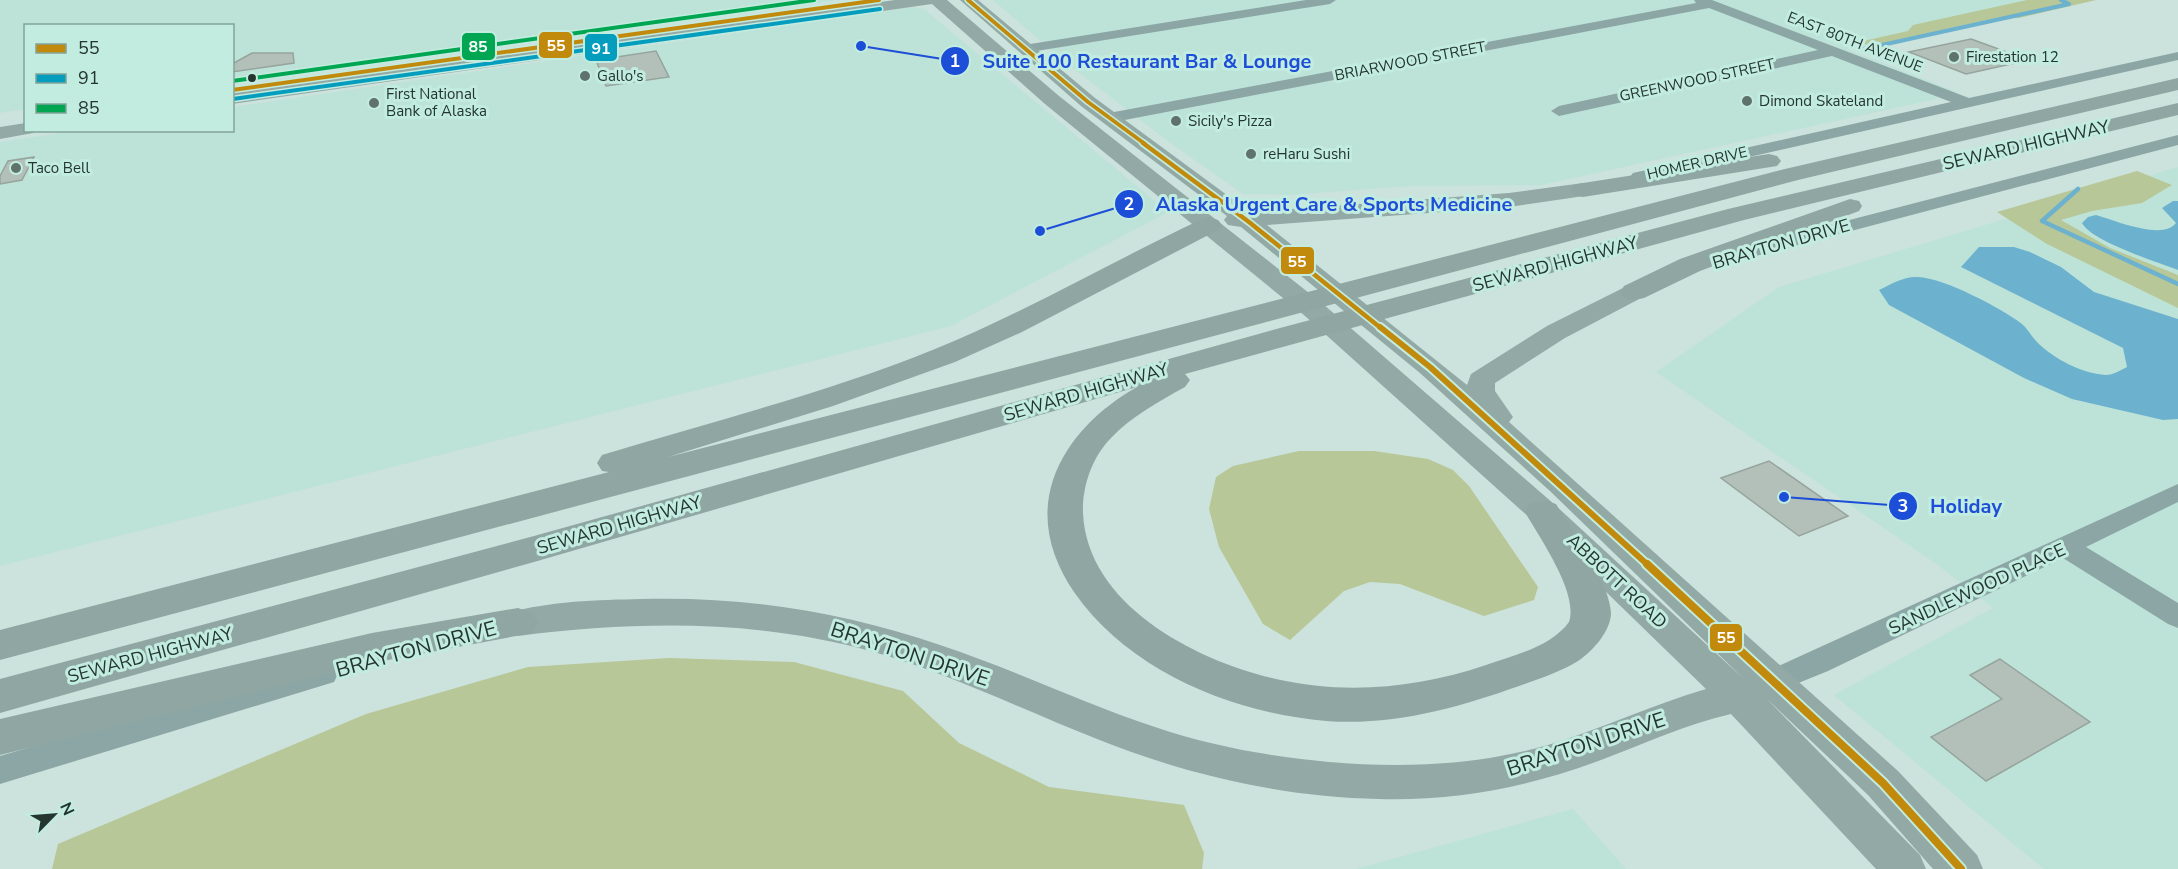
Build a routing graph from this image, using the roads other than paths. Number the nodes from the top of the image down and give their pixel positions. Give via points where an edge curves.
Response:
1 (879, 0) edge
2 (930, 0) edge
3 (937, 0) edge
4 (968, 0) edge
5 (1330, 0) edge
6 (1705, 2) edge
7 (600, 39) junction
8 (1835, 51) junction
9 (2178, 56) edge
10 (1017, 57) junction
11 (478, 64) junction
12 (2178, 84) edge
13 (234, 90) edge
14 (234, 99) edge
15 (1965, 102) junction
16 (2178, 109) edge
17 (1559, 111) dead end
18 (2048, 112) junction
19 (2178, 116) edge
20 (1109, 118) junction
21 (24, 120) edge
22 (0, 124) edge
23 (24, 129) edge
24 (0, 133) edge
25 (2178, 140) edge
26 (1583, 190) junction
27 (1245, 219) junction
28 (1209, 225) junction
29 (1634, 292) junction
30 (1361, 293) junction
31 (1292, 325) junction
32 (1519, 447) junction
33 (2178, 492) edge
34 (1543, 512) junction
35 (2066, 547) junction
36 (195, 593) junction
37 (2178, 617) edge
38 (518, 623) junction
39 (0, 645) edge
40 (1757, 689) junction
41 (0, 696) edge
42 (0, 737) edge
43 (0, 770) edge
44 (1891, 865) edge
45 (1961, 869) edge

1 - 7 main road
2 - 11 main road
3 - 10 main road
4 - 10 main road
5 - 10 street
6 - 8 street, EAST 80TH AVENUE
6 - 20 street, BRIARWOOD STREET
7 - 11 main road via 591,44
7 - 13 main road
8 - 15 street, EAST 80TH AVENUE
8 - 17 street, GREENWOOD STREET
9 - 15 street, HOMER DRIVE
10 - 20 main road, ABBOTT ROAD
10 - 28 main road, ABBOTT ROAD
11 - 14 main road
12 - 18 highway, SEWARD HIGHWAY
15 - 26 street, HOMER DRIVE
16 - 31 highway, SEWARD HIGHWAY via 1737,214 1406,304
18 - 26 highway
18 - 30 highway, SEWARD HIGHWAY via 1793,174
19 - 29 highway via 1858,203 1690,266
20 - 27 main road, ABBOTT ROAD
21 - 22 main road
23 - 24 main road
25 - 29 street, BRAYTON DRIVE via 1780,242
26 - 27 main road, HOMER DRIVE via 1509,200
27 - 28 main road, HOMER DRIVE
27 - 30 main road, ABBOTT ROAD
28 - 31 main road, ABBOTT ROAD
28 - 36 highway via 1021,321 891,375
29 - 32 main road, BRAYTON DRIVE via 1556,332 1481,380 1480,391
30 - 31 highway, SEWARD HIGHWAY
30 - 32 main road, ABBOTT ROAD via 1430,367
31 - 34 main road, ABBOTT ROAD
31 - 34 highway via 1148,393 1118,413 1085,445 1068,478 1064,522 1076,563 1102,601 1142,638 1230,683 1299,700 1389,704 1471,686 1558,653 1580,637 1589,622 1587,595
31 - 36 highway, SEWARD HIGHWAY
31 - 41 highway, SEWARD HIGHWAY via 534,549
32 - 40 main road, ABBOTT ROAD
33 - 35 street, SANDLEWOOD PLACE
34 - 40 main road, ABBOTT ROAD
35 - 37 street
35 - 40 street, SANDLEWOOD PLACE
36 - 39 highway, SEWARD HIGHWAY
38 - 40 main road, BRAYTON DRIVE via 593,612 681,609 808,622 929,655 1180,752 1278,773 1350,781 1451,778 1513,770
38 - 42 highway via 372,648
38 - 43 street, BRAYTON DRIVE via 317,675
40 - 44 main road, ABBOTT ROAD
40 - 45 main road, ABBOTT ROAD via 1883,783

